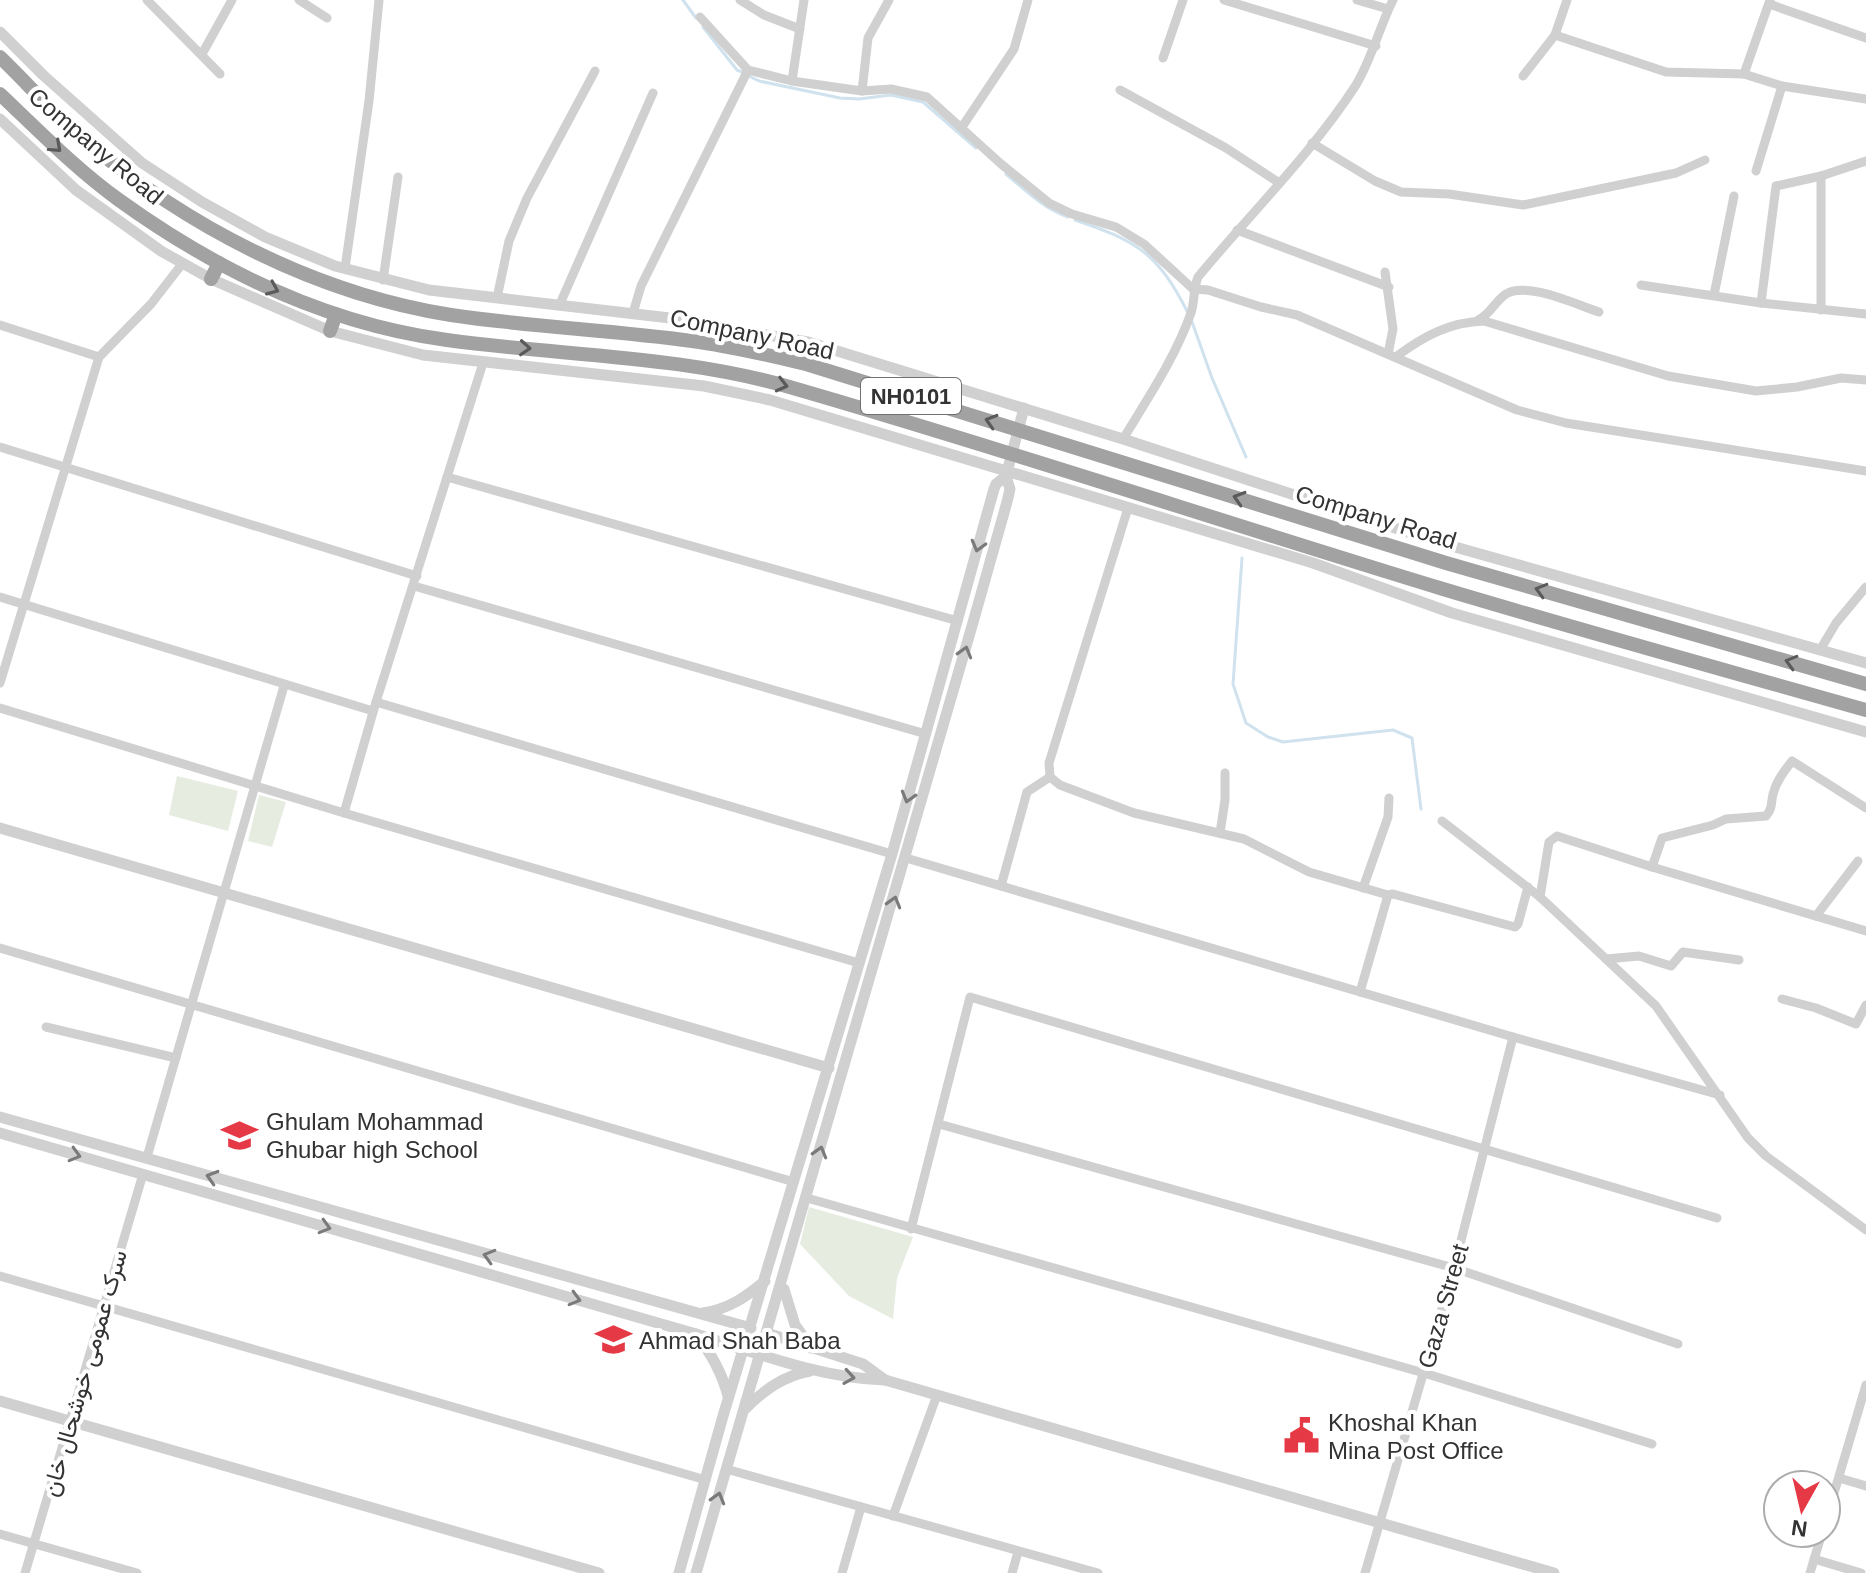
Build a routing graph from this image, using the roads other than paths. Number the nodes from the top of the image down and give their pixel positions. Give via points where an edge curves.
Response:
1 (147, 0) edge
2 (232, 0) edge
3 (299, 0) edge
4 (379, 0) edge
5 (740, 0) edge
6 (804, 0) edge
7 (889, 0) edge
8 (1028, 0) edge
9 (1183, 0) edge
10 (1224, 0) edge
11 (1357, 0) edge
12 (1567, 0) edge
13 (1770, 2) edge
14 (1390, 4) edge
15 (700, 17) dead end
16 (327, 18) dead end
17 (800, 29) junction
18 (0, 32) edge
19 (1555, 35) junction
20 (1866, 38) edge
21 (1376, 46) junction
22 (202, 54) junction
23 (0, 57) edge
24 (1163, 58) dead end
25 (748, 70) junction
26 (595, 71) dead end
27 (220, 74) dead end
28 (1744, 74) junction
29 (1523, 76) dead end
30 (792, 81) junction
31 (1782, 86) junction
32 (1120, 90) dead end
33 (862, 91) junction
34 (653, 93) dead end
35 (0, 94) edge
36 (1866, 99) edge
37 (0, 119) edge
38 (962, 127) junction
39 (1312, 143) junction
40 (1705, 160) dead end
41 (1866, 161) edge
42 (1756, 171) dead end
43 (1821, 176) junction
44 (398, 177) dead end
45 (1278, 182) junction
46 (1734, 196) dead end
47 (1237, 230) junction
48 (219, 263) junction
49 (182, 264) junction
50 (345, 268) junction
51 (1385, 272) dead end
52 (211, 279) junction
53 (383, 280) junction
54 (1641, 285) dead end
55 (1389, 287) junction
56 (1193, 289) junction
57 (1714, 295) junction
58 (497, 298) junction
59 (1761, 303) junction
60 (559, 306) junction
61 (1821, 310) junction
62 (1599, 312) dead end
63 (633, 313) junction
64 (336, 314) junction
65 (1866, 314) edge
66 (1475, 321) junction
67 (0, 325) edge
68 (330, 331) junction
69 (1392, 355) junction
70 (99, 357) junction
71 (483, 363) junction
72 (1866, 380) edge
73 (1024, 408) junction
74 (1018, 429) junction
75 (1123, 439) junction
76 (0, 447) edge
77 (1012, 452) junction
78 (65, 468) junction
79 (1866, 471) edge
80 (1007, 472) junction
81 (447, 477) junction
82 (1128, 508) junction
83 (415, 581) junction
84 (1866, 587) edge
85 (0, 597) edge
86 (24, 604) junction
87 (958, 621) junction
88 (1820, 650) junction
89 (1866, 663) edge
90 (0, 683) edge
91 (1866, 684) edge
92 (284, 686) junction
93 (374, 707) junction
94 (0, 708) edge
95 (1866, 710) edge
96 (1866, 732) edge
97 (926, 734) junction
98 (916, 766) junction
99 (931, 770) junction
100 (1225, 773) dead end
101 (1050, 777) junction
102 (255, 786) junction
103 (1389, 798) dead end
104 (1866, 808) edge
105 (344, 813) junction
106 (1442, 821) dead end
107 (0, 828) edge
108 (1220, 833) junction
109 (892, 854) junction
110 (906, 858) junction
111 (1858, 861) dead end
112 (1652, 867) junction
113 (1001, 886) junction
114 (1528, 887) junction
115 (1363, 888) junction
116 (224, 894) junction
117 (1388, 895) junction
118 (1540, 897) junction
119 (1816, 916) junction
120 (1866, 931) edge
121 (868, 935) junction
122 (883, 939) junction
123 (0, 948) edge
124 (1606, 959) junction
125 (1739, 960) dead end
126 (859, 963) junction
127 (1360, 992) junction
128 (1782, 999) dead end
129 (192, 1003) junction
130 (1866, 1005) edge
131 (46, 1027) dead end
132 (1513, 1037) junction
133 (176, 1058) junction
134 (829, 1068) junction
135 (1720, 1095) junction
136 (0, 1117) edge
137 (939, 1124) junction
138 (36, 1127) junction
139 (0, 1133) edge
140 (31, 1142) junction
141 (1485, 1149) junction
142 (147, 1157) junction
143 (143, 1174) junction
144 (794, 1182) junction
145 (239, 1186) junction
146 (807, 1198) junction
147 (235, 1201) junction
148 (1717, 1218) dead end
149 (911, 1229) junction
150 (1866, 1230) edge
151 (1454, 1268) junction
152 (0, 1276) edge
153 (783, 1280) junction
154 (765, 1281) junction
155 (102, 1307) junction
156 (699, 1314) junction
157 (751, 1328) junction
158 (767, 1333) junction
159 (696, 1334) junction
160 (1678, 1344) dead end
161 (811, 1348) junction
162 (744, 1349) junction
163 (760, 1354) junction
164 (817, 1370) junction
165 (1424, 1373) junction
166 (885, 1380) junction
167 (1866, 1385) edge
168 (937, 1395) junction
169 (729, 1398) junction
170 (1864, 1400) edge
171 (0, 1401) edge
172 (743, 1411) junction
173 (70, 1422) junction
174 (1652, 1444) dead end
175 (726, 1469) junction
176 (1842, 1469) edge
177 (1842, 1479) edge
178 (706, 1480) junction
179 (1866, 1486) edge
180 (861, 1507) junction
181 (893, 1516) junction
182 (1380, 1522) junction
183 (0, 1534) edge
184 (34, 1543) junction
185 (1817, 1549) edge
186 (1018, 1552) junction
187 (1814, 1559) junction
188 (25, 1573) edge
189 (137, 1573) edge
190 (599, 1573) edge
191 (679, 1573) edge
192 (696, 1573) edge
193 (842, 1573) edge
194 (1012, 1573) edge
195 (1098, 1573) edge
196 (1365, 1573) edge
197 (1554, 1573) edge
198 (1810, 1573) edge
199 (1861, 1573) edge

1 - 22 street
2 - 22 street
3 - 16 street
4 - 50 street
5 - 17 street
6 - 17 street
7 - 33 street via 868,38
8 - 38 street via 1014,49
9 - 24 street
10 - 21 street
11 - 14 street
12 - 19 street
13 - 20 street
13 - 28 street
14 - 21 street
15 - 25 street
17 - 30 street
18 - 50 street via 142,163 265,237
19 - 28 street via 1666,72
19 - 29 street
21 - 39 street via 1357,83
22 - 27 street
74 -> 23 highway, Company Road / NH0101 via 806,364 739,349 450,315 334,285 238,243 144,185 86,141
25 - 30 street
25 - 63 street via 641,286
26 - 58 street via 527,198 509,241
28 - 31 street
30 - 33 street
31 - 36 street
31 - 42 street
32 - 45 street
33 - 38 street via 891,89 927,97
34 - 60 street
35 -> 48 highway, Company Road / NH0101 via 117,198
37 - 49 street via 76,190
38 - 56 street via 1049,203 1116,227 1144,244
39 - 40 street via 1401,192 1523,205 1676,173
39 - 45 street
41 - 43 street
43 - 59 street via 1776,187
43 - 61 street
44 - 53 street
45 - 47 street
46 - 57 street
47 - 55 street
47 - 56 street
48 - 52 highway
48 -> 64 highway, Company Road / NH0101
49 - 52 street
49 - 70 street
50 - 53 street
51 - 55 street
52 - 68 street
53 - 58 street
54 - 57 street
55 - 69 street
56 - 69 street via 1297,315
56 - 75 street via 1189,316 1160,380
57 - 59 street
58 - 60 street
59 - 61 street
60 - 63 street
61 - 65 street
62 - 66 street via 1528,289 1509,292
63 - 73 street via 808,342
64 - 68 highway
64 -> 77 highway, Company Road / NH0101 via 440,339 721,370
66 - 69 street via 1425,335
66 - 72 street via 1668,376 1756,391 1841,378
67 - 70 street
68 - 71 street via 423,355
69 - 79 street via 1507,406 1566,423
70 - 78 street
71 - 80 street via 704,386 770,400
71 - 81 street
73 - 74 street
73 - 75 street
74 - 77 street
91 -> 74 highway, Company Road / NH0101 via 1446,563
75 - 88 street via 1441,543
76 - 78 street
77 - 80 street
77 - 95 highway, Company Road / NH0101 via 1442,588
78 - 83 street
78 - 86 street
80 - 82 street
80 -> 87 street via 994,489
99 -> 80 street via 1007,502
81 - 83 street
81 - 87 street
82 - 96 street via 1313,563 1452,613
82 - 101 street via 1049,763
83 - 93 street
83 - 97 street
84 - 88 street
85 - 86 street
86 - 90 street
86 - 92 street
87 - 97 street
88 - 89 street
92 - 93 street
92 - 102 street
93 - 105 street
93 - 109 street
94 - 102 street
97 - 98 street
98 - 99 street
98 -> 109 street
99 - 110 street
100 - 108 street
101 - 108 street via 1134,813
101 - 113 street via 1027,792
102 - 105 street
102 - 116 street
103 - 115 street via 1388,817
104 - 112 street via 1792,761 1772,793 1772,809 1766,816 1726,819 1662,838
105 - 126 street
106 - 114 street
107 - 116 street
108 - 115 street via 1309,872
109 - 121 street
110 - 113 street
122 -> 110 street
111 - 119 street
112 - 118 street via 1557,836 1549,842
112 - 119 street
113 - 127 street
114 - 117 street via 1515,927
114 - 118 street
115 - 117 street
116 - 129 street
116 - 134 street
117 - 127 street
118 - 124 street
119 - 120 street
121 - 122 street
121 - 126 street
146 -> 122 street
123 - 129 street
124 - 125 street via 1639,956 1671,966 1683,952
124 - 135 street via 1656,1006
126 - 134 street
127 - 132 street
128 - 130 street via 1856,1024
129 - 133 street
129 - 144 street
131 - 133 street
132 - 135 street
132 - 141 street, Gaza Street
133 - 142 street
134 - 144 street
135 - 150 street via 1766,1156
136 - 138 street
137 - 141 street via 970,997
137 - 149 street
137 - 151 street
138 - 140 street
138 - 142 street
139 - 140 street
140 -> 143 street
141 - 148 street
141 - 151 street, Gaza Street
145 -> 142 street
143 - 147 street
143 - 155 street, سرک عمومی خوشحال خان
144 - 154 street
145 - 147 street
156 -> 145 street
146 - 149 street
146 - 153 street
147 -> 159 street
149 - 165 street
151 - 160 street
151 - 165 street, Gaza Street
152 - 155 street
153 - 158 street
153 - 161 street via 785,1301
154 - 156 street via 744,1299
154 - 157 street
155 - 173 street, سرک عمومی خوشحال خان
155 - 178 street
156 - 157 street
157 - 158 street
157 - 162 street
158 - 161 street
158 - 163 street
159 - 162 street
159 - 169 street via 723,1377
161 - 166 street via 863,1364
162 - 163 street
162 - 169 street
163 - 164 street
163 - 172 street
164 -> 166 street
164 - 172 street via 794,1374
165 - 174 street
165 - 182 street, Gaza Street
166 - 168 street
167 - 170 street
168 - 181 street
168 - 182 street
169 - 178 street
170 - 176 street
171 - 173 street
172 - 175 street
173 - 184 street, سرک عمومی خوشحال خان
173 - 190 street
175 - 180 street
192 -> 175 street
177 - 179 street
178 - 191 street
180 - 181 street
180 - 193 street
181 - 186 street
182 - 196 street, Gaza Street
182 - 197 street
183 - 184 street
184 - 188 street, سرک عمومی خوشحال خان
184 - 189 street
185 - 187 street
186 - 194 street
186 - 195 street
187 - 198 street
187 - 199 street

